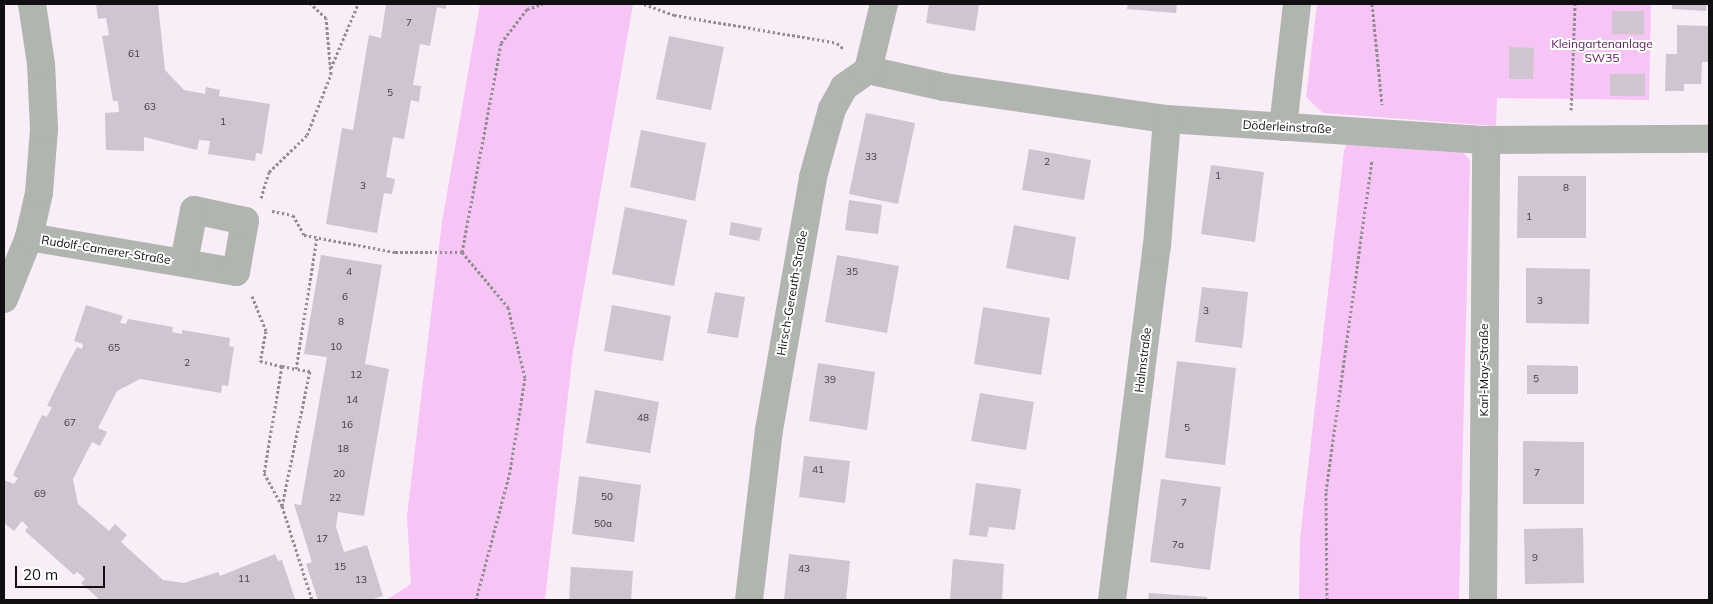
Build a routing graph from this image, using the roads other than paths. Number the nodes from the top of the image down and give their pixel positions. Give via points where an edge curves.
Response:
1 (32, 4) edge
2 (884, 4) edge
3 (1297, 4) edge
4 (868, 70) junction
5 (1167, 120) junction
6 (1283, 127) junction
7 (1709, 139) edge
8 (1486, 140) junction
9 (29, 237) junction
10 (184, 262) junction
11 (4, 299) edge
12 (749, 600) edge
13 (1112, 600) edge
14 (1483, 600) edge

1 - 9 street via 41,64 44,129 39,192
2 - 4 street
3 - 6 street
4 - 5 street, Döderleinstraße via 944,87
4 - 12 street, Hirsch-Gereuth-Straße via 844,87 832,109 813,177 769,430
5 - 6 street, Döderleinstraße
5 - 13 street, Halmstraße via 1157,246
6 - 8 street, Döderleinstraße
7 - 8 street, Döderleinstraße
8 - 14 street, Karl-May-Straße
9 - 10 street, Rudolf-Camerer-Straße
9 - 11 street
10 - 10 street, Rudolf-Camerer-Straße via 236,272 245,221 194,210

